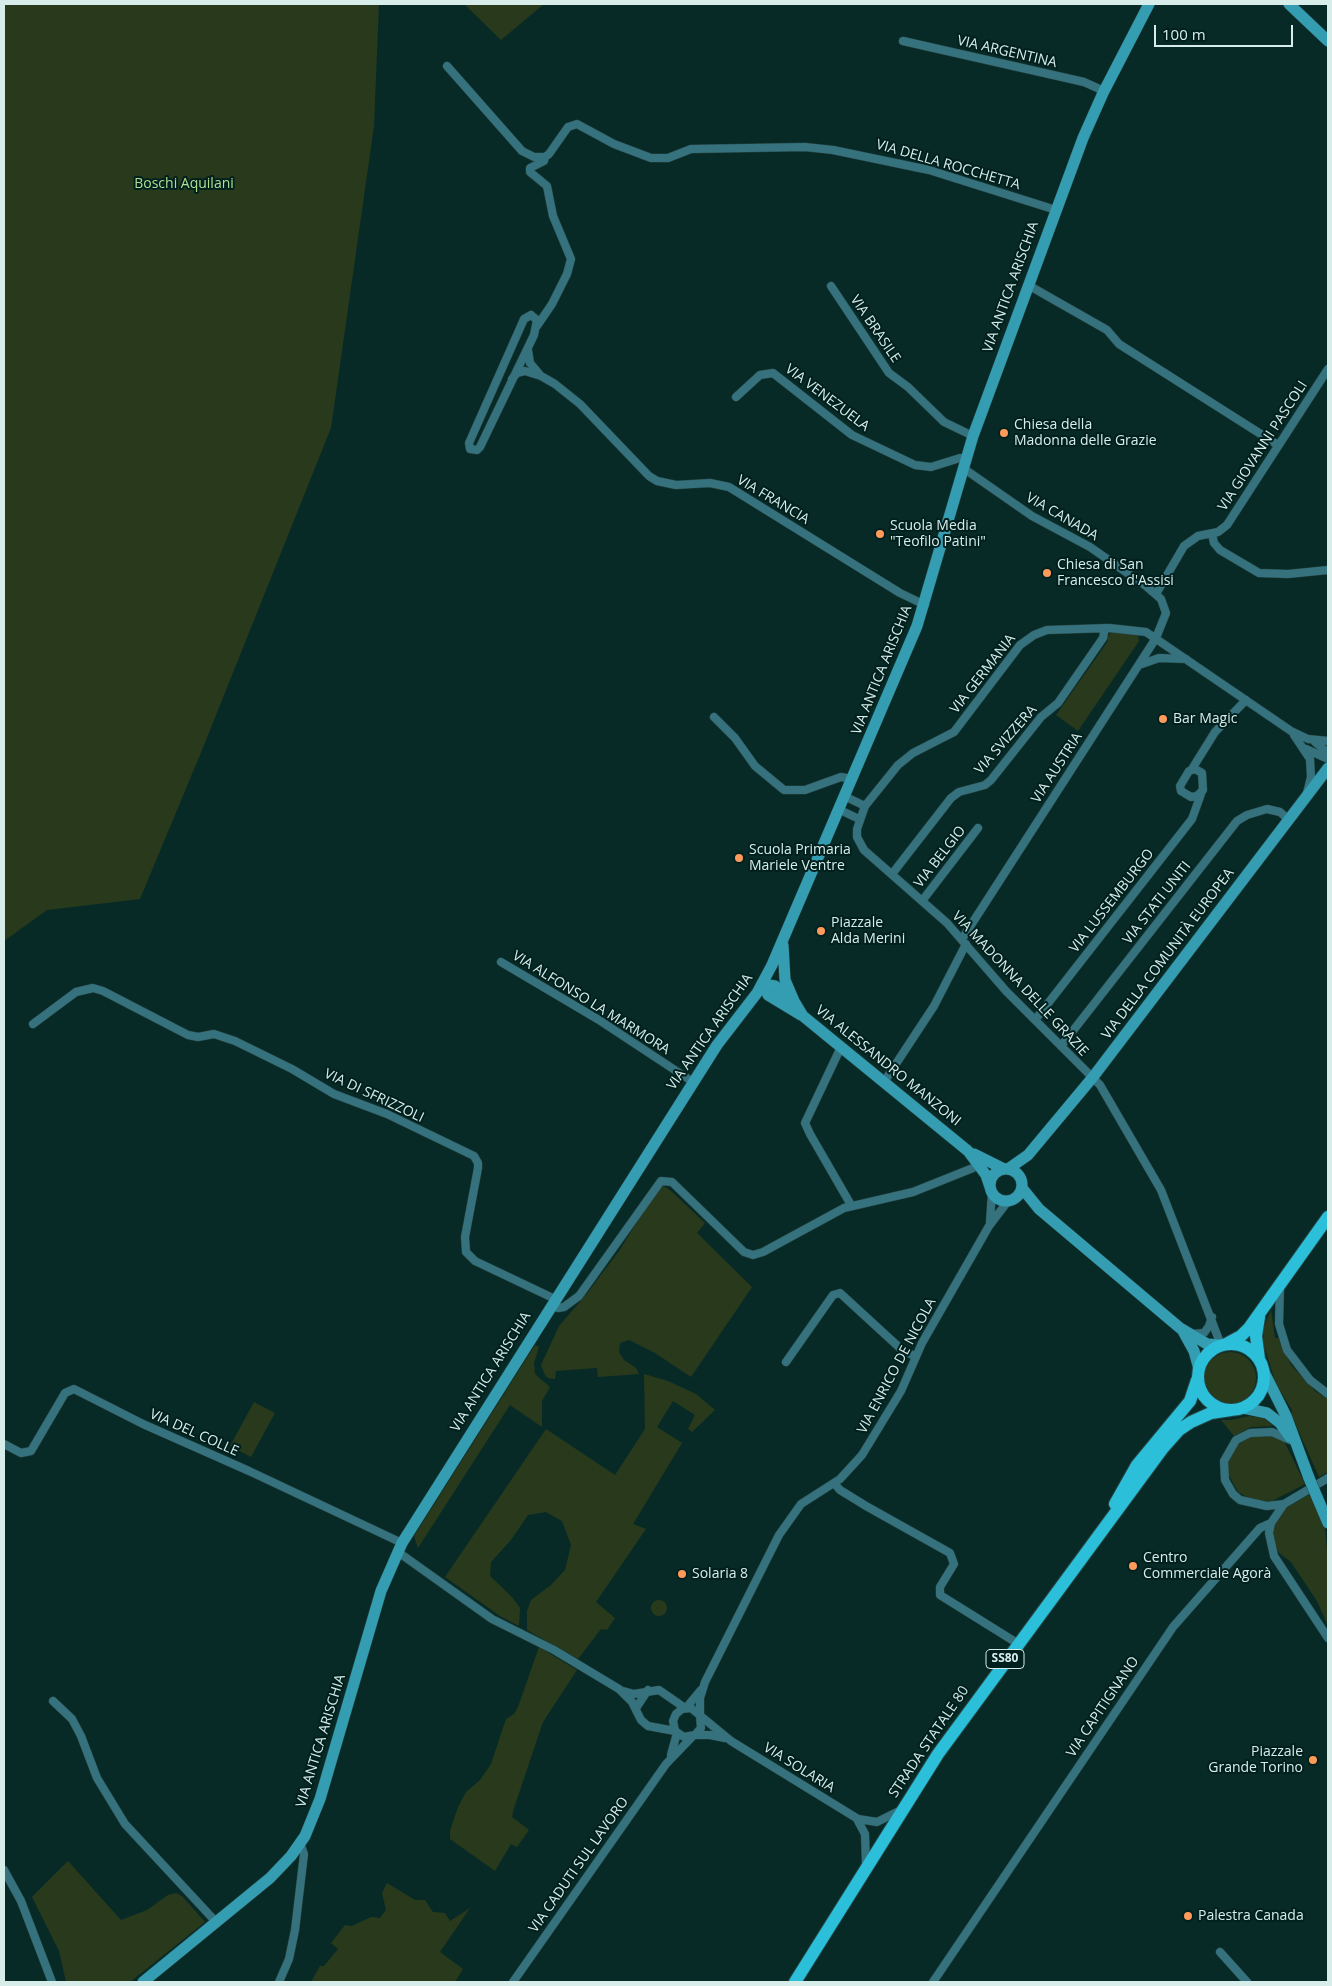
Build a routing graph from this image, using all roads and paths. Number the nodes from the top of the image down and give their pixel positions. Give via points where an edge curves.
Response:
1 (1149, 4) edge
2 (1290, 4) edge
3 (903, 41) dead end
4 (1328, 42) edge
5 (447, 66) dead end
6 (1104, 91) junction
7 (545, 157) junction
8 (1056, 210) junction
9 (1028, 285) junction
10 (831, 286) dead end
11 (552, 304) junction
12 (533, 315) junction
13 (537, 326) junction
14 (529, 346) junction
15 (1328, 369) edge
16 (542, 376) junction
17 (512, 379) junction
18 (736, 397) dead end
19 (973, 436) junction
20 (1278, 444) junction
21 (965, 464) junction
22 (1212, 534) junction
23 (1328, 570) edge
24 (1156, 594) junction
25 (925, 605) junction
26 (1166, 609) joint
27 (1104, 628) junction
28 (1156, 638) junction
29 (1188, 660) junction
30 (1138, 665) junction
31 (1246, 700) junction
32 (714, 718) dead end
33 (1291, 731) junction
34 (1311, 739) junction
35 (1328, 742) edge
36 (1304, 747) junction
37 (1328, 754) edge
38 (1201, 757) junction
39 (1328, 759) edge
40 (1328, 768) edge
41 (1192, 770) junction
42 (1202, 773) junction
43 (853, 779) junction
44 (1201, 794) junction
45 (846, 796) junction
46 (1305, 799) junction
47 (866, 806) junction
48 (840, 810) junction
49 (859, 819) junction
50 (1289, 820) junction
51 (978, 828) dead end
52 (892, 874) junction
53 (922, 901) junction
54 (783, 941) junction
55 (964, 941) junction
56 (500, 962) dead end
57 (762, 984) junction
58 (789, 1003) junction
59 (744, 1010) junction
60 (1035, 1020) junction
61 (33, 1024) dead end
62 (1061, 1046) junction
63 (841, 1047) junction
64 (1093, 1077) junction
65 (693, 1082) junction
66 (884, 1082) junction
67 (1028, 1155) junction
68 (980, 1161) junction
69 (1006, 1169) junction
70 (1022, 1184) junction
71 (991, 1189) junction
72 (1009, 1201) junction
73 (852, 1205) junction
74 (1039, 1210) junction
75 (1328, 1217) edge
76 (989, 1226) junction
77 (1282, 1279) junction
78 (553, 1302) junction
79 (1261, 1310) junction
80 (1212, 1317) junction
81 (1180, 1328) junction
82 (1191, 1334) junction
83 (1221, 1345) junction
84 (916, 1357) junction
85 (786, 1362) dead end
86 (1261, 1366) junction
87 (1198, 1370) junction
88 (1328, 1394) edge
89 (1237, 1409) junction
90 (4, 1444) edge
91 (1296, 1447) junction
92 (1328, 1478) edge
93 (834, 1483) junction
94 (1284, 1504) junction
95 (1328, 1522) edge
96 (1271, 1523) junction
97 (1102, 1528) junction
98 (400, 1547) junction
99 (1328, 1638) edge
100 (1017, 1643) junction
101 (706, 1682) junction
102 (619, 1689) junction
103 (648, 1690) junction
104 (52, 1701) dead end
105 (636, 1708) junction
106 (685, 1708) junction
107 (700, 1716) junction
108 (676, 1732) junction
109 (694, 1736) junction
110 (731, 1741) junction
111 (666, 1764) junction
112 (902, 1808) junction
113 (853, 1816) junction
114 (300, 1843) junction
115 (866, 1866) junction
116 (4, 1870) edge
117 (217, 1923) junction
118 (1220, 1952) dead end
119 (52, 1982) edge
120 (143, 1982) edge
121 (279, 1982) edge
122 (513, 1982) edge
123 (795, 1982) edge
124 (933, 1982) edge
125 (1247, 1982) edge

1 - 6 main road, VIA ANTICA ARISCHIA
2 - 4 main road
3 - 6 street, VIA ARGENTINA via 1084,82
5 - 7 street via 522,151 534,157
6 - 8 main road, VIA ANTICA ARISCHIA
7 - 8 street, VIA DELLA ROCCHETTA via 568,127 577,124 614,144 651,158 668,158 691,149 805,147 863,154 929,170
7 - 11 street via 544,161 530,168 530,172 547,186 553,216 571,259
8 - 9 main road, VIA ANTICA ARISCHIA
9 - 19 main road, VIA ANTICA ARISCHIA
9 - 20 street via 1106,330 1119,344
10 - 19 street, VIA BRASILE via 889,372 944,422
11 - 12 street
11 - 13 street
12 - 13 street
12 - 17 street via 524,319 469,443 470,449 480,447
13 - 14 street
14 - 16 street, VIA FRANCIA via 530,363
14 - 17 street
15 - 20 street, VIA GIOVANNI PASCOLI
16 - 17 street, VIA FRANCIA via 525,371
16 - 25 street, VIA FRANCIA via 580,404 657,481 729,487 900,593
18 - 21 street, VIA VENEZUELA via 760,375 773,373 852,436 908,462 931,467 960,458
19 - 21 main road, VIA ANTICA ARISCHIA
20 - 22 street, VIA GIOVANNI PASCOLI via 1227,525
21 - 24 street, VIA CANADA via 1048,526 1090,547
21 - 25 main road, VIA ANTICA ARISCHIA
22 - 23 street via 1220,550 1259,573 1280,575
22 - 24 street, VIA GIOVANNI PASCOLI via 1198,536 1184,546
24 - 26 street, VIA CANADA
25 - 43 main road, VIA ANTICA ARISCHIA
26 - 28 street, VIA AUSTRIA
27 - 28 street, VIA GERMANIA via 1141,631
27 - 47 street, VIA GERMANIA via 1047,630 1026,639 954,732 902,760
27 - 52 street, VIA SVIZZERA via 1103,638 1058,703 1042,717 991,780 951,798
28 - 29 street, VIA GERMANIA
28 - 30 street, VIA AUSTRIA
29 - 30 street via 1158,658
29 - 31 street, VIA GERMANIA
30 - 55 street, VIA AUSTRIA
31 - 33 street, VIA GERMANIA
31 - 38 street via 1215,732
32 - 43 street via 735,738 755,766 784,790 805,790 841,777
33 - 34 street, VIA GERMANIA
33 - 36 street, VIA GERMANIA
34 - 35 street, VIA GERMANIA
34 - 37 street, VIA GERMANIA
36 - 39 street, VIA GERMANIA
36 - 46 street, VIA GERMANIA via 1311,767
38 - 41 street
38 - 42 street, VIA LUSSEMBURGO
40 - 46 main road, VIA DELLA COMUNITÀ EUROPEA
41 - 42 street via 1198,769
41 - 44 street via 1180,788 1190,797
42 - 44 street, VIA LUSSEMBURGO via 1204,787
43 - 45 main road, VIA ANTICA ARISCHIA
44 - 60 street, VIA LUSSEMBURGO via 1192,819
45 - 47 street
45 - 48 main road, VIA ANTICA ARISCHIA
46 - 50 main road, VIA DELLA COMUNITÀ EUROPEA
47 - 49 street, VIA GERMANIA
48 - 49 street
48 - 54 main road, VIA ANTICA ARISCHIA
49 - 52 street, VIA MADONNA DELLE GRAZIE via 856,835 860,844
50 - 62 street, VIA STATI UNITI via 1280,812 1267,809 1237,821
50 - 64 main road, VIA DELLA COMUNITÀ EUROPEA
51 - 53 street, VIA BELGIO
52 - 53 street, VIA MADONNA DELLE GRAZIE
53 - 55 street, VIA MADONNA DELLE GRAZIE
54 - 57 main road, VIA ANTICA ARISCHIA
54 - 58 main road, VIA ALESSANDRO MANZONI via 783,970
55 - 60 street, VIA MADONNA DELLE GRAZIE
55 - 66 street, VIA AUSTRIA via 934,1006
56 - 65 street, VIA ALFONSO LA MARMORA via 599,1020
57 - 58 main road via 782,990
57 - 59 main road, VIA ANTICA ARISCHIA
58 - 59 main road via 760,1002
58 - 63 main road, VIA ALESSANDRO MANZONI
59 - 65 main road, VIA ANTICA ARISCHIA via 716,1045
60 - 62 street, VIA MADONNA DELLE GRAZIE
61 - 78 street, VIA DI SFRIZZOLI via 76,992 92,988 103,991 188,1035 214,1034 235,1041 334,1094 387,1114 474,1156 478,1168 465,1237 466,1252 475,1262
62 - 64 street, VIA MADONNA DELLE GRAZIE
63 - 66 main road, VIA ALESSANDRO MANZONI
63 - 73 street via 805,1122
64 - 67 main road, VIA DELLA COMUNITÀ EUROPEA
64 - 80 street, VIA MADONNA DELLE GRAZIE via 1161,1190
65 - 78 main road, VIA ANTICA ARISCHIA
66 - 68 main road, VIA ALESSANDRO MANZONI
67 - 69 main road, VIA DELLA COMUNITÀ EUROPEA
67 - 70 main road, VIA DELLA COMUNITÀ EUROPEA
68 - 69 main road, VIA ALESSANDRO MANZONI
68 - 71 main road
68 - 73 street via 939,1183 913,1192
69 - 70 main road via 1017,1172
69 - 71 main road via 994,1175
70 - 72 main road via 1019,1196
70 - 74 main road
71 - 72 main road via 998,1199
71 - 76 street, VIA ENRICO DE NICOLA via 993,1209
72 - 74 main road
72 - 76 street, VIA ENRICO DE NICOLA
73 - 78 street via 763,1252 749,1254 672,1182 661,1181 578,1296 564,1307 558,1308
74 - 81 main road
75 - 77 main road, SS80
76 - 84 street, VIA ENRICO DE NICOLA
77 - 79 main road, SS80
77 - 88 street via 1278,1318 1284,1343 1299,1368
78 - 98 main road, VIA ANTICA ARISCHIA
79 - 83 main road, SS80 via 1244,1333
79 - 86 main road, SS80 via 1256,1336
80 - 82 street via 1204,1333
80 - 83 street, VIA MADONNA DELLE GRAZIE
81 - 82 main road
81 - 87 main road via 1192,1346
82 - 83 main road via 1210,1345
83 - 86 main road via 1244,1347
83 - 87 main road, SS80 via 1208,1354
84 - 85 street via 903,1350 840,1293 832,1295
84 - 93 street, VIA ENRICO DE NICOLA via 901,1391 862,1455
86 - 89 main road, SS80 via 1263,1383 1260,1393 1253,1402
86 - 91 main road via 1286,1416
87 - 89 main road via 1199,1386 1205,1398 1216,1407
87 - 97 main road, STRADA STATALE 80 / SS80 via 1190,1401 1137,1465
89 - 91 main road via 1263,1411 1271,1416
89 - 97 main road, STRADA STATALE 80 / SS80 via 1206,1415 1179,1430
90 - 98 street, VIA DEL COLLE via 21,1453 31,1451 65,1393 74,1389 142,1424 264,1478
91 - 94 street via 1287,1437 1272,1432 1250,1433 1230,1446 1224,1461 1225,1480 1240,1500 1267,1506
91 - 95 main road, bridge
92 - 94 street, VIA CAPITIGNANO
93 - 100 street via 866,1506 950,1553 954,1564 940,1587 940,1595
93 - 101 street, VIA ENRICO DE NICOLA via 804,1501 785,1524
94 - 96 street, VIA CAPITIGNANO
96 - 99 street via 1269,1541 1274,1556
96 - 124 street, VIA CAPITIGNANO via 1260,1528 1173,1627
97 - 100 main road, STRADA STATALE 80 / SS80
98 - 102 street, VIA DEL COLLE via 492,1619 579,1664
98 - 114 main road, VIA ANTICA ARISCHIA via 373,1616 316,1810
100 - 112 main road, STRADA STATALE 80 / SS80
101 - 106 street, VIA ENRICO DE NICOLA
101 - 107 street, VIA ENRICO DE NICOLA via 700,1698
102 - 103 street via 634,1694
102 - 105 street
103 - 105 street
103 - 106 street via 662,1692
104 - 117 street via 72,1719 97,1778 125,1824
105 - 108 street via 648,1726
106 - 107 street
106 - 108 street via 673,1718
107 - 109 street via 701,1728
107 - 110 street, VIA SOLARIA
108 - 109 street via 684,1737
108 - 111 street, VIA CADUTI SUL LAVORO via 675,1745
109 - 110 street, VIA SOLARIA via 710,1735
109 - 111 street, VIA CADUTI SUL LAVORO
110 - 113 street, VIA SOLARIA
111 - 122 street, VIA CADUTI SUL LAVORO
112 - 113 street, VIA SOLARIA via 877,1822
112 - 115 main road, STRADA STATALE 80 / SS80
113 - 115 street, VIA SOLARIA via 865,1834
114 - 117 main road, VIA ANTICA ARISCHIA via 270,1878
114 - 121 street via 304,1854 296,1930
115 - 123 main road, STRADA STATALE 80 / SS80
116 - 119 street via 22,1900
117 - 120 main road, VIA ANTICA ARISCHIA
118 - 125 street

